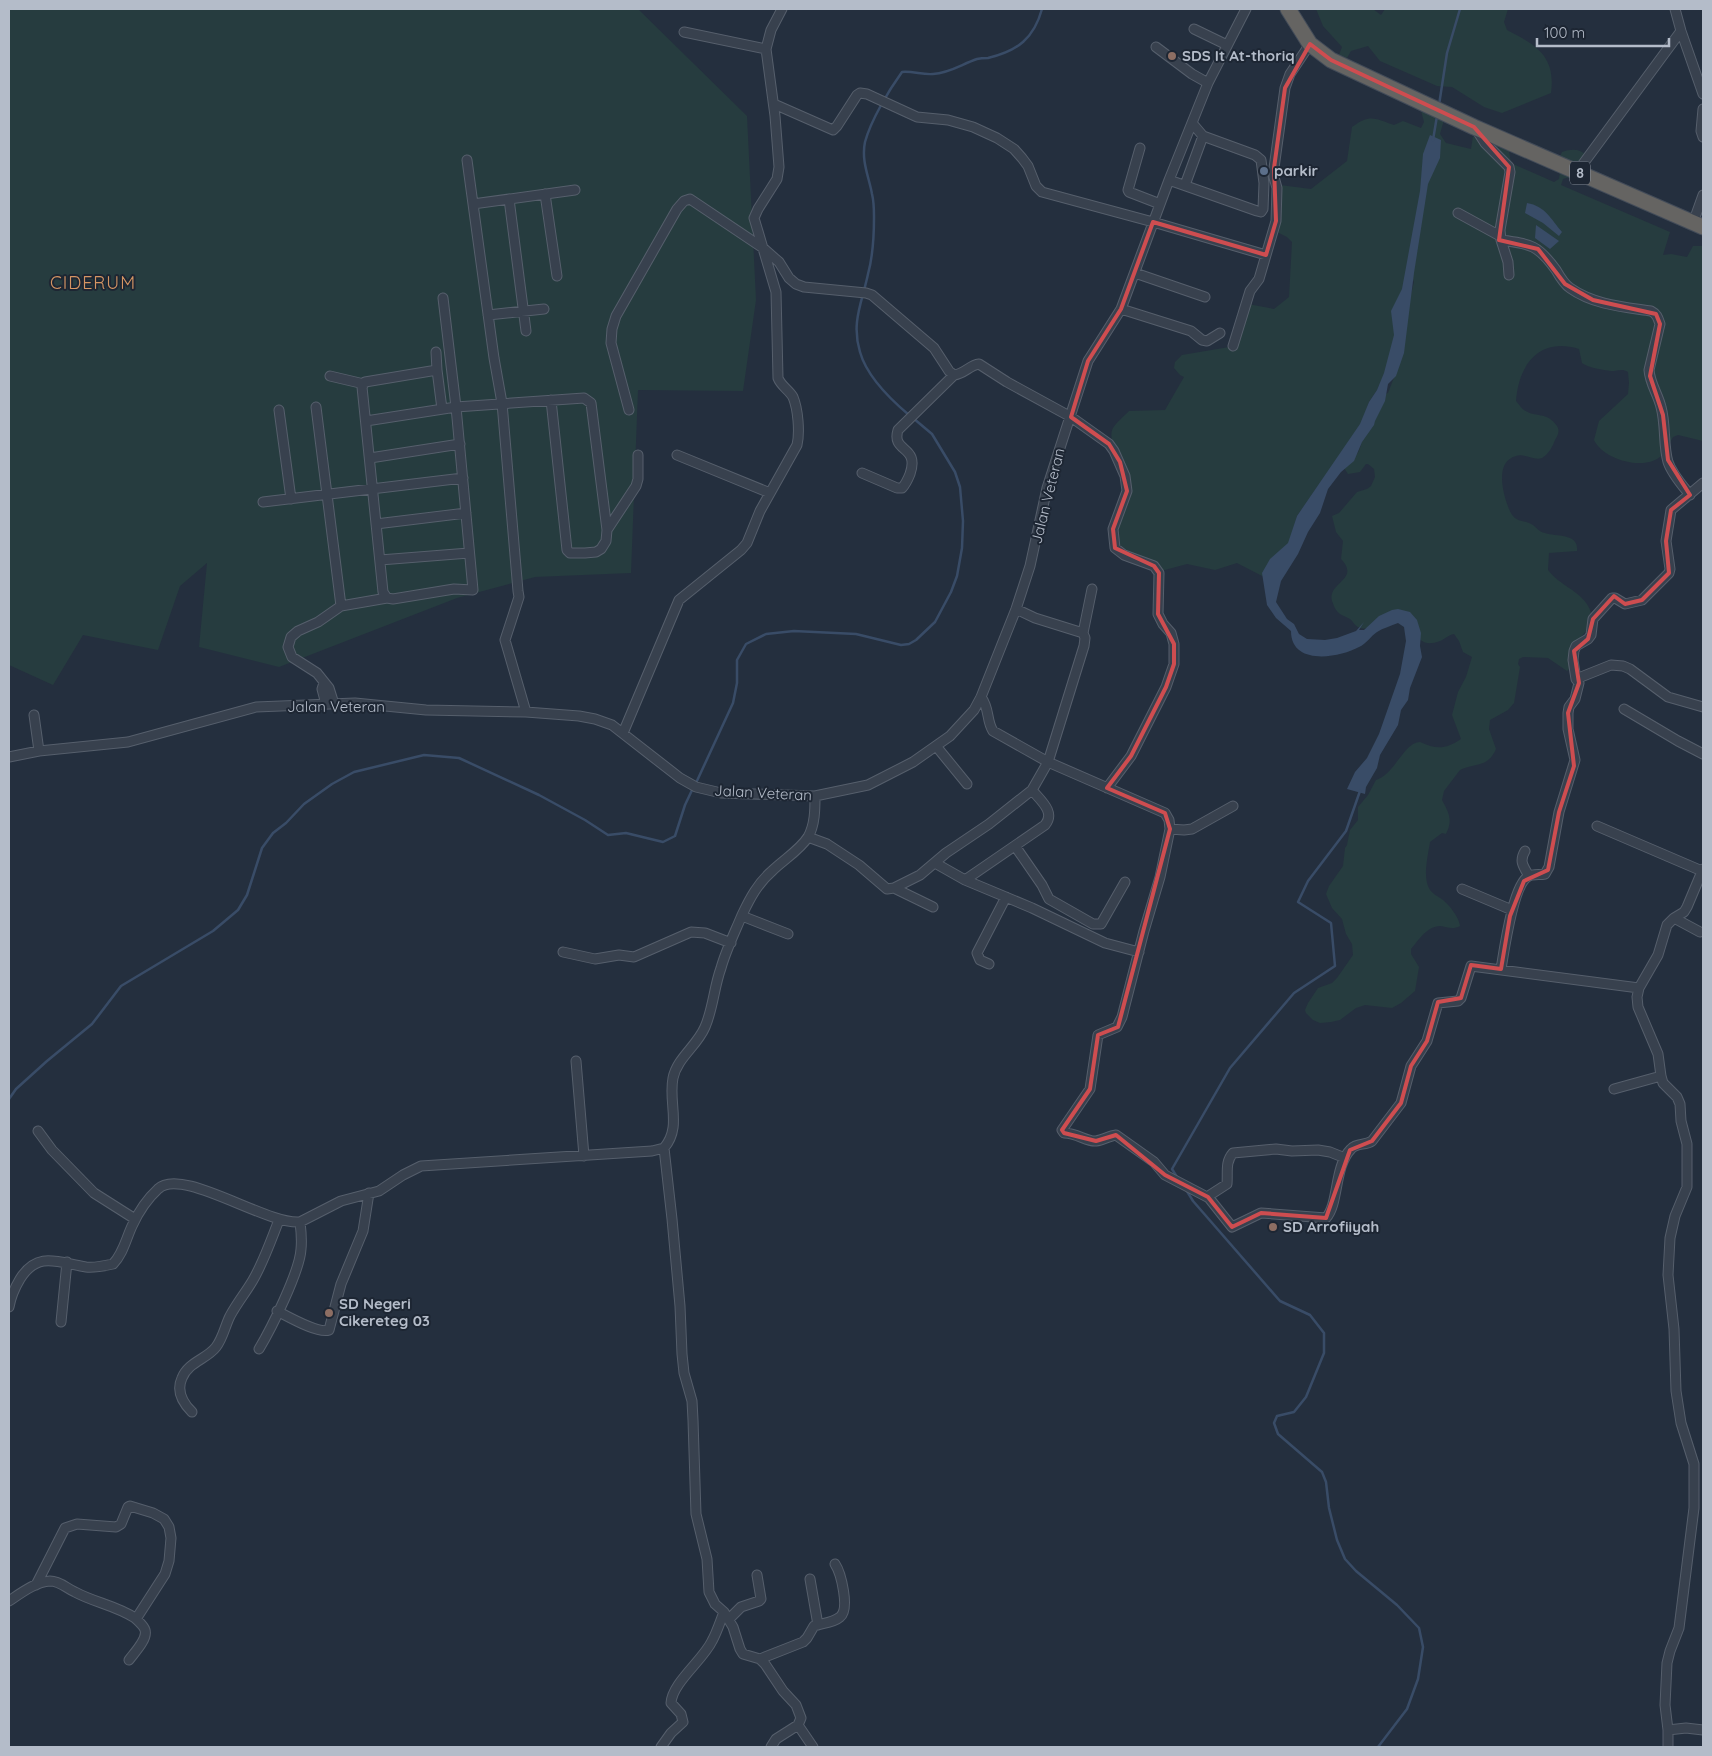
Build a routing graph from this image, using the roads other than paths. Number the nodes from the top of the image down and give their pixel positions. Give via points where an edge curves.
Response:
1 (782, 9) edge
2 (1246, 9) edge
3 (1288, 9) edge
4 (1675, 9) edge
5 (1194, 28) dead end
6 (1681, 31) junction
7 (684, 32) dead end
8 (1310, 44) junction
9 (1227, 45) junction
10 (1156, 47) dead end
11 (766, 49) junction
12 (1208, 83) junction
13 (1703, 94) edge
14 (774, 104) junction
15 (1703, 109) edge
16 (1192, 123) junction
17 (1474, 127) junction
18 (1203, 136) junction
19 (1703, 137) edge
20 (1140, 148) dead end
21 (467, 160) dead end
22 (1577, 172) junction
23 (1169, 180) junction
24 (1185, 185) junction
25 (575, 190) dead end
26 (545, 194) junction
27 (1703, 194) edge
28 (509, 199) junction
29 (473, 204) junction
30 (1160, 204) junction
31 (1458, 214) dead end
32 (1153, 222) junction
33 (1698, 225) edge
34 (1500, 238) junction
35 (762, 248) junction
36 (1266, 255) junction
37 (1135, 274) junction
38 (556, 276) dead end
39 (1509, 276) dead end
40 (1205, 297) dead end
41 (443, 298) dead end
42 (544, 309) dead end
43 (1121, 309) junction
44 (524, 311) junction
45 (488, 315) junction
46 (526, 331) dead end
47 (1220, 333) dead end
48 (1233, 346) dead end
49 (436, 352) dead end
50 (437, 370) junction
51 (330, 376) dead end
52 (954, 376) junction
53 (364, 384) junction
54 (550, 400) junction
55 (502, 403) junction
56 (456, 406) junction
57 (316, 407) dead end
58 (442, 409) junction
59 (279, 410) dead end
60 (629, 410) dead end
61 (1071, 417) junction
62 (366, 421) junction
63 (460, 444) junction
64 (638, 455) dead end
65 (677, 455) dead end
66 (370, 458) junction
67 (862, 473) dead end
68 (463, 478) junction
69 (1703, 483) edge
70 (373, 490) junction
71 (770, 493) junction
72 (327, 495) junction
73 (1690, 495) junction
74 (291, 499) junction
75 (263, 502) dead end
76 (466, 513) junction
77 (376, 524) junction
78 (607, 530) junction
79 (470, 553) junction
80 (380, 560) junction
81 (1092, 589) dead end
82 (387, 598) junction
83 (341, 606) junction
84 (1016, 609) junction
85 (1083, 633) junction
86 (1576, 679) junction
87 (981, 697) junction
88 (330, 704) junction
89 (1703, 707) edge
90 (1624, 709) dead end
91 (526, 712) junction
92 (34, 715) dead end
93 (623, 733) junction
94 (936, 746) junction
95 (39, 751) junction
96 (1703, 754) edge
97 (9, 758) edge
98 (1048, 762) junction
99 (968, 784) dead end
100 (1107, 788) junction
101 (1032, 790) junction
102 (815, 796) junction
103 (1233, 806) dead end
104 (1596, 826) dead end
105 (1170, 828) junction
106 (808, 837) junction
107 (1015, 846) junction
108 (1525, 851) dead end
109 (935, 863) junction
110 (1703, 870) edge
111 (1529, 876) junction
112 (965, 880) junction
113 (1125, 882) dead end
114 (894, 888) junction
115 (1462, 889) dead end
116 (1006, 897) junction
117 (934, 907) dead end
118 (1512, 910) junction
119 (742, 916) junction
120 (1674, 918) junction
121 (1700, 932) dead end
122 (788, 934) dead end
123 (731, 943) junction
124 (563, 952) dead end
125 (1139, 952) junction
126 (989, 964) dead end
127 (1501, 969) junction
128 (1638, 988) junction
129 (576, 1061) dead end
130 (1661, 1076) junction
131 (1614, 1089) dead end
132 (38, 1131) dead end
133 (664, 1148) junction
134 (584, 1156) junction
135 (1345, 1158) junction
136 (369, 1193) junction
137 (1209, 1198) junction
138 (135, 1220) junction
139 (279, 1220) junction
140 (300, 1222) junction
141 (67, 1262) junction
142 (9, 1307) edge
143 (277, 1312) junction
144 (61, 1322) dead end
145 (259, 1348) dead end
146 (192, 1412) dead end
147 (835, 1564) dead end
148 (757, 1575) dead end
149 (810, 1579) dead end
150 (36, 1584) junction
151 (9, 1601) edge
152 (726, 1616) junction
153 (136, 1619) junction
154 (818, 1625) junction
155 (760, 1659) junction
156 (129, 1660) dead end
157 (798, 1725) junction
158 (1668, 1730) junction
159 (1703, 1730) edge
160 (661, 1747) edge
161 (772, 1747) edge
162 (813, 1747) edge
163 (1668, 1747) edge

1 - 11 street
2 - 9 street, Jalan Veteran
3 - 8 highway, 8
4 - 6 street
5 - 9 street
6 - 13 street
6 - 22 street
7 - 11 street
8 - 17 highway, 8 via 1331,60
8 - 36 street via 1290,74 1285,88 1274,168 1278,188 1276,221
9 - 12 street, Jalan Veteran
10 - 12 street
11 - 14 street
12 - 16 street, Jalan Veteran
14 - 32 street via 833,130 860,93 917,116 973,127 1014,149 1042,192
14 - 35 street via 777,179 754,218
15 - 19 street
16 - 18 street
16 - 23 street, Jalan Veteran
17 - 22 highway, 8
17 - 34 street via 1509,167
18 - 24 street
18 - 24 street via 1261,160 1264,209 1257,211
20 - 30 street via 1128,190
21 - 29 street
22 - 33 highway, 8
23 - 24 street
23 - 30 street, Jalan Veteran
25 - 26 street
26 - 28 street
26 - 38 street
27 - 33 street
28 - 29 street
28 - 44 street
29 - 45 street
30 - 32 street, Jalan Veteran
31 - 34 street
32 - 36 street
32 - 37 street, Jalan Veteran
34 - 39 street
34 - 73 street via 1538,249 1565,284 1593,300 1656,314 1660,324 1649,370 1651,383 1663,415 1670,467
35 - 52 street via 779,262 796,284 866,293 877,298 934,348
35 - 60 street via 690,199 677,209 616,316 612,329 611,344
35 - 71 street via 776,292 778,378 792,396 799,437
36 - 48 street via 1258,282 1250,291
37 - 40 street
37 - 43 street, Jalan Veteran
41 - 56 street
42 - 44 street
43 - 47 street via 1191,331 1207,342
43 - 61 street, Jalan Veteran via 1091,354
44 - 45 street
44 - 46 street
45 - 55 street
49 - 50 street
50 - 53 street
50 - 58 street
51 - 53 street
52 - 61 street via 980,364
52 - 67 street via 898,430 898,442 913,461 906,485 897,488
53 - 62 street
54 - 55 street
54 - 78 street via 584,398 591,403
54 - 78 street via 567,550 572,554 596,552 604,546
55 - 56 street
55 - 91 street via 519,597 505,640
56 - 58 street
56 - 63 street
57 - 72 street
58 - 62 street
59 - 74 street
61 - 84 street, Jalan Veteran via 1047,488 1030,566
61 - 100 street via 1108,444 1120,462 1127,491 1113,529 1115,548 1124,555 1154,566 1158,573 1158,614 1171,633 1174,644 1174,664 1166,687 1131,756
62 - 66 street
63 - 66 street
63 - 68 street
64 - 78 street via 636,486
65 - 71 street
66 - 70 street
68 - 70 street
68 - 76 street
69 - 73 street
70 - 72 street
70 - 77 street
71 - 93 street via 747,543 679,600
72 - 74 street
72 - 83 street
73 - 86 street via 1671,510 1666,541 1669,573 1642,600 1625,604 1612,598 1593,619 1591,635 1574,651
74 - 75 street
76 - 77 street
76 - 79 street
77 - 80 street
79 - 80 street
79 - 82 street via 473,590 454,588
80 - 82 street via 383,592
81 - 85 street
82 - 83 street
83 - 88 street via 298,631 288,646 292,657 317,673 324,683 322,690
84 - 85 street
84 - 87 street, Jalan Veteran
85 - 98 street via 1084,646
86 - 89 street via 1611,665 1623,666 1668,697
86 - 111 street via 1579,683 1568,713 1574,766 1559,812 1548,870 1542,875
87 - 94 street, Jalan Veteran via 963,724
87 - 98 street via 993,731
88 - 91 street, Jalan Veteran
88 - 95 street, Jalan Veteran via 246,708 128,742
90 - 96 street
91 - 93 street, Jalan Veteran via 595,718
92 - 95 street
93 - 102 street, Jalan Veteran via 696,787 721,793
94 - 99 street
94 - 102 street, Jalan Veteran via 868,785
95 - 97 street, Jalan Veteran
98 - 100 street
98 - 101 street
100 - 105 street via 1165,814
101 - 107 street via 1050,817 1045,826
101 - 109 street
102 - 106 street via 815,812
103 - 105 street via 1192,829
104 - 110 street
105 - 125 street
106 - 114 street via 827,844 887,889
106 - 119 street via 766,877
107 - 112 street
107 - 113 street via 1048,899 1093,924 1104,921
108 - 111 street via 1522,865
109 - 112 street
109 - 114 street
110 - 120 street via 1684,912
111 - 118 street
112 - 116 street
114 - 117 street
115 - 118 street
116 - 125 street via 1105,943
116 - 126 street via 977,954 980,960
118 - 127 street
119 - 122 street
119 - 123 street
120 - 121 street
120 - 128 street via 1667,925 1658,955
123 - 124 street via 698,932 634,957 619,955 595,959
123 - 133 street via 702,1035 675,1071 672,1091 674,1125
125 - 137 street via 1119,1024 1098,1034 1090,1089 1062,1130 1096,1141 1116,1135 1154,1162 1165,1175
127 - 128 street
127 - 135 street via 1471,966 1461,998 1438,1004 1427,1041 1411,1066 1401,1103 1369,1143 1353,1147
128 - 130 street via 1638,1007 1658,1054
129 - 134 street
130 - 131 street
130 - 158 street via 1680,1104 1680,1121 1687,1144 1687,1187 1670,1238 1668,1275 1676,1391 1683,1432 1694,1464 1694,1508 1679,1628 1667,1664 1665,1705
132 - 138 street via 94,1194
133 - 134 street
133 - 152 street via 684,1373 692,1401 696,1514 707,1558 709,1592
134 - 136 street via 422,1166 385,1188
135 - 137 street via 1318,1150 1234,1153 1227,1164 1227,1184
135 - 137 street via 1326,1218 1261,1213 1233,1227
136 - 140 street via 341,1201
136 - 143 street via 363,1231 341,1284 329,1330 316,1329
138 - 139 street via 160,1187 179,1183
138 - 141 street via 113,1264 94,1267
139 - 140 street
139 - 146 street via 254,1279 230,1315 216,1349 182,1377 180,1394
140 - 143 street via 299,1260
141 - 142 street via 41,1261 28,1267 12,1293
141 - 144 street
143 - 145 street
147 - 154 street via 841,1576 844,1610 840,1618
148 - 152 street via 760,1601
149 - 154 street
150 - 151 street
150 - 153 street via 56,1582
150 - 153 street via 65,1528 77,1524 116,1528 130,1506 153,1513 164,1519 169,1527 169,1561 162,1581
152 - 155 street via 743,1654
152 - 160 street via 712,1642 672,1698 671,1703 681,1714 683,1722
153 - 156 street via 146,1632
154 - 155 street via 803,1642
155 - 157 street via 796,1705 801,1718
157 - 161 street via 776,1739
157 - 162 street
158 - 159 street
158 - 163 street

